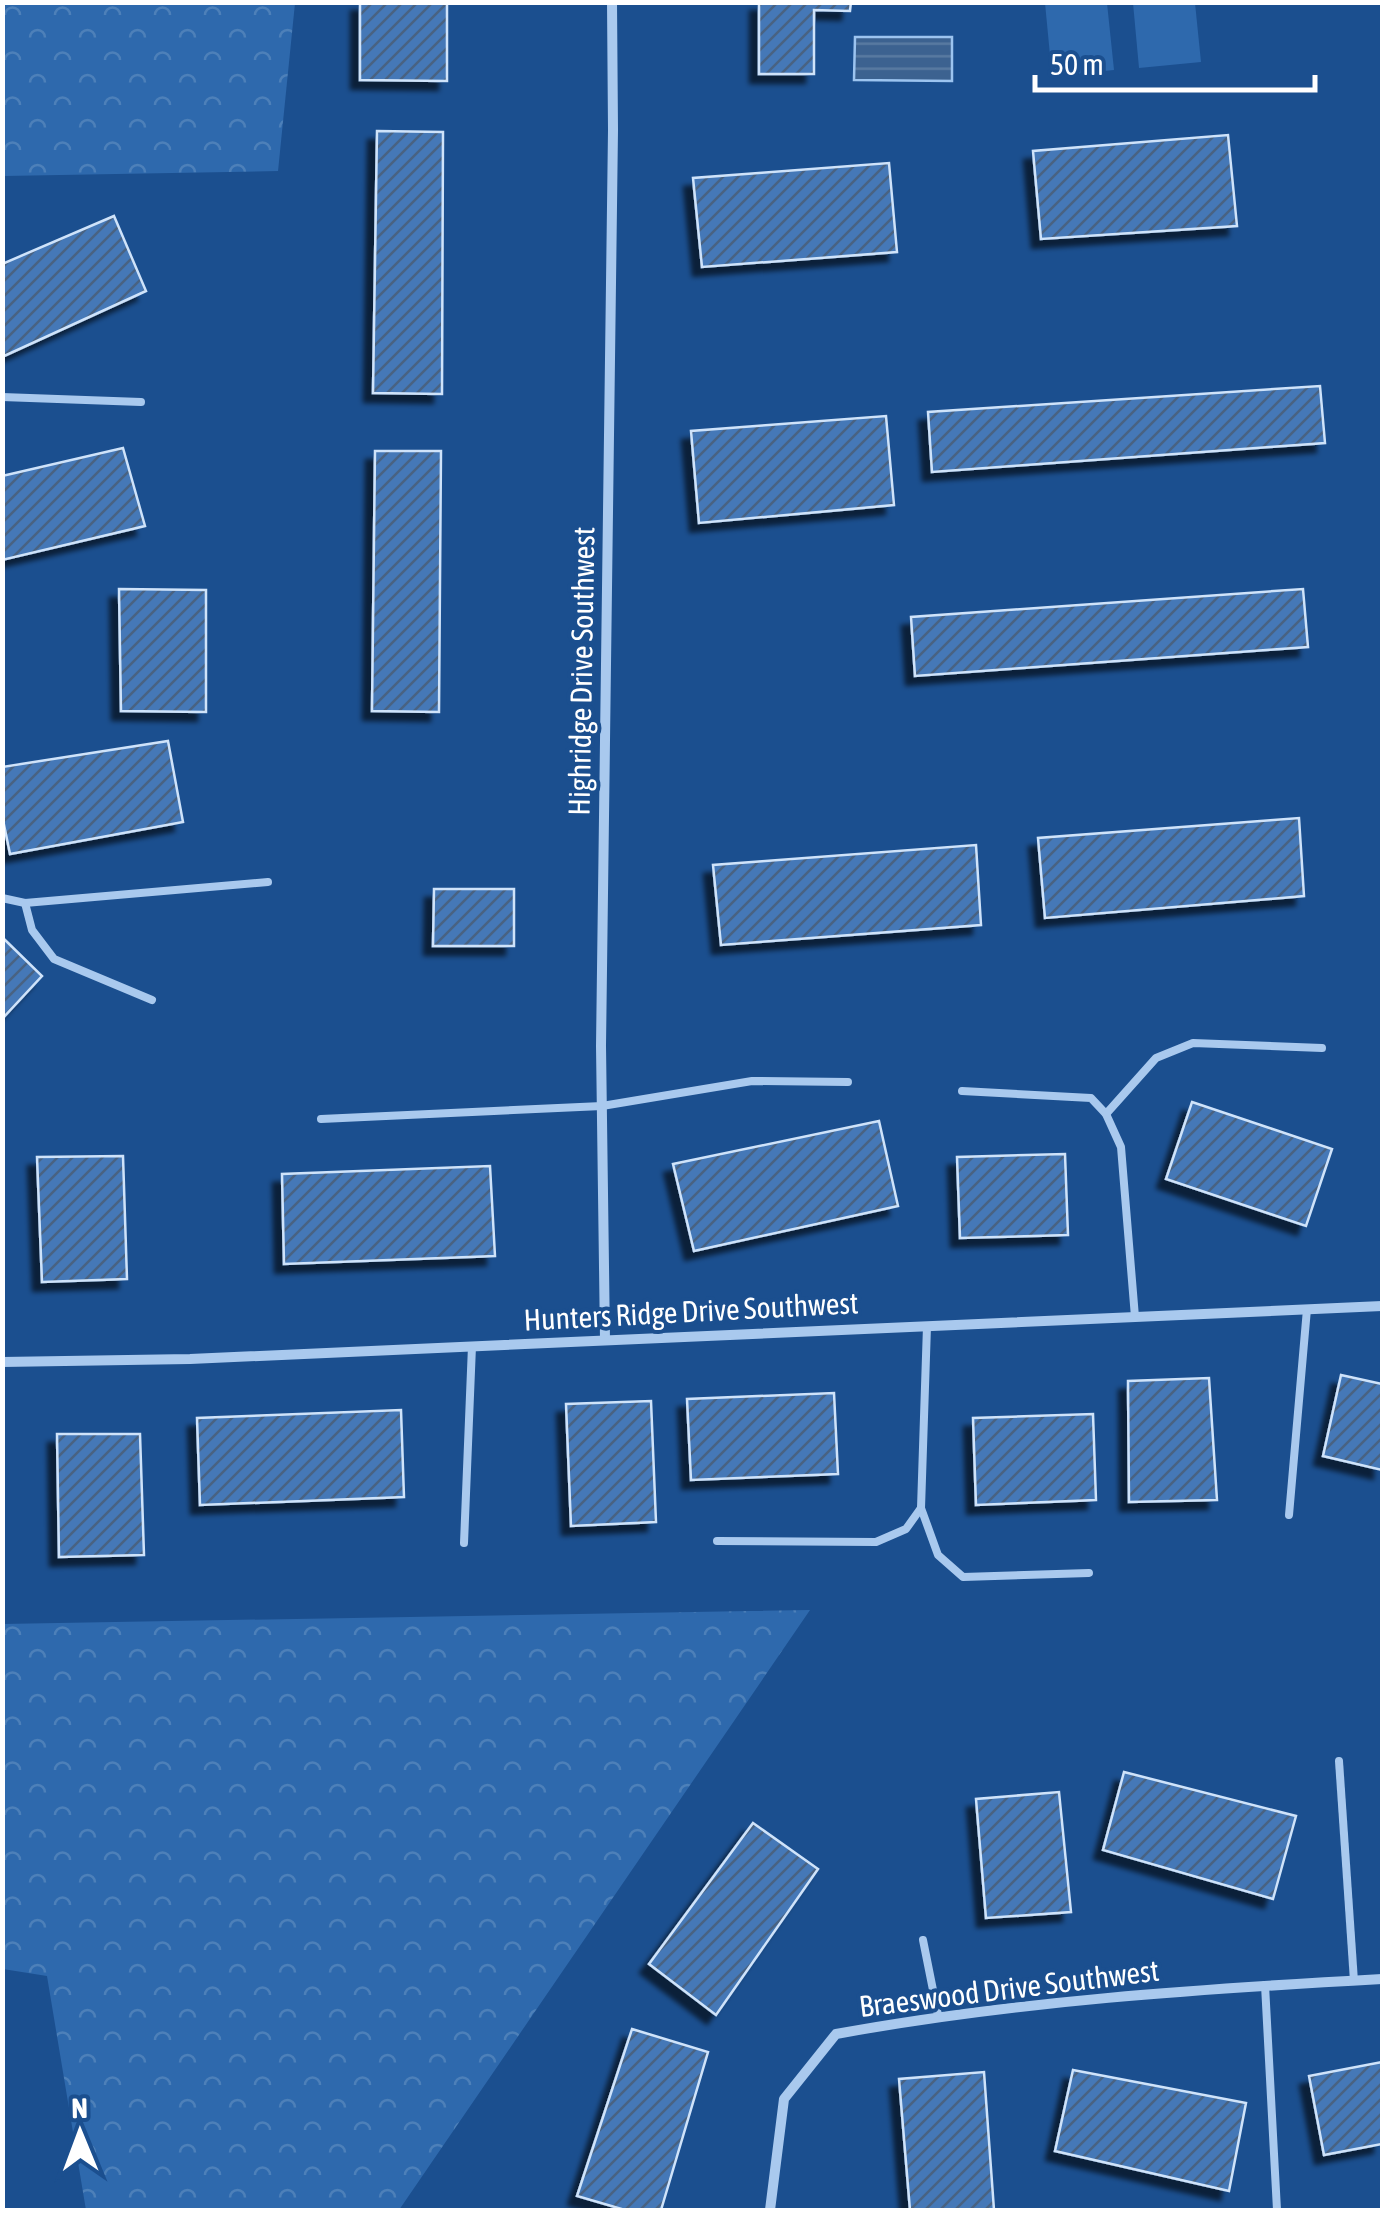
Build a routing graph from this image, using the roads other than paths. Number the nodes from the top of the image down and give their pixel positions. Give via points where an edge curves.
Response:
1 (612, 2) edge
2 (2, 397) edge
3 (141, 402) dead end
4 (268, 882) dead end
5 (2, 898) edge
6 (25, 903) junction
7 (152, 1000) dead end
8 (1322, 1048) dead end
9 (848, 1082) dead end
10 (962, 1092) dead end
11 (602, 1106) junction
12 (1106, 1114) junction
13 (321, 1119) dead end
14 (1382, 1306) edge
15 (1307, 1309) junction
16 (1135, 1317) junction
17 (927, 1326) junction
18 (605, 1340) junction
19 (472, 1346) junction
20 (2, 1362) edge
21 (922, 1508) junction
22 (1289, 1516) dead end
23 (717, 1541) dead end
24 (464, 1543) dead end
25 (1088, 1573) dead end
26 (1340, 1762) dead end
27 (923, 1940) dead end
28 (1382, 1979) edge
29 (1354, 1981) junction
30 (1265, 1985) junction
31 (938, 2015) junction
32 (770, 2210) edge
33 (1277, 2210) edge

1 - 11 street, Highridge Drive Southwest
2 - 3 lane
4 - 6 lane
5 - 6 lane
6 - 7 lane via 32,930 54,959
8 - 12 lane via 1193,1043 1156,1058
9 - 11 lane via 752,1082
10 - 12 lane via 1090,1098
11 - 13 lane
11 - 18 street, Highridge Drive Southwest
12 - 16 lane via 1121,1147
14 - 15 street, Hunters Ridge Drive Southwest
15 - 16 street, Hunters Ridge Drive Southwest
15 - 22 lane
16 - 17 street, Hunters Ridge Drive Southwest
17 - 18 street, Hunters Ridge Drive Southwest
17 - 21 lane
18 - 19 street, Hunters Ridge Drive Southwest
19 - 20 street, Hunters Ridge Drive Southwest
19 - 24 lane
21 - 23 lane via 906,1529 876,1542
21 - 25 lane via 938,1555 963,1577
26 - 29 lane
27 - 31 lane
28 - 29 street, Braeswood Drive Southwest
29 - 30 street, Braeswood Drive Southwest
30 - 31 street, Braeswood Drive Southwest
30 - 33 lane
31 - 32 street, Braeswood Drive Southwest via 836,2034 784,2100

